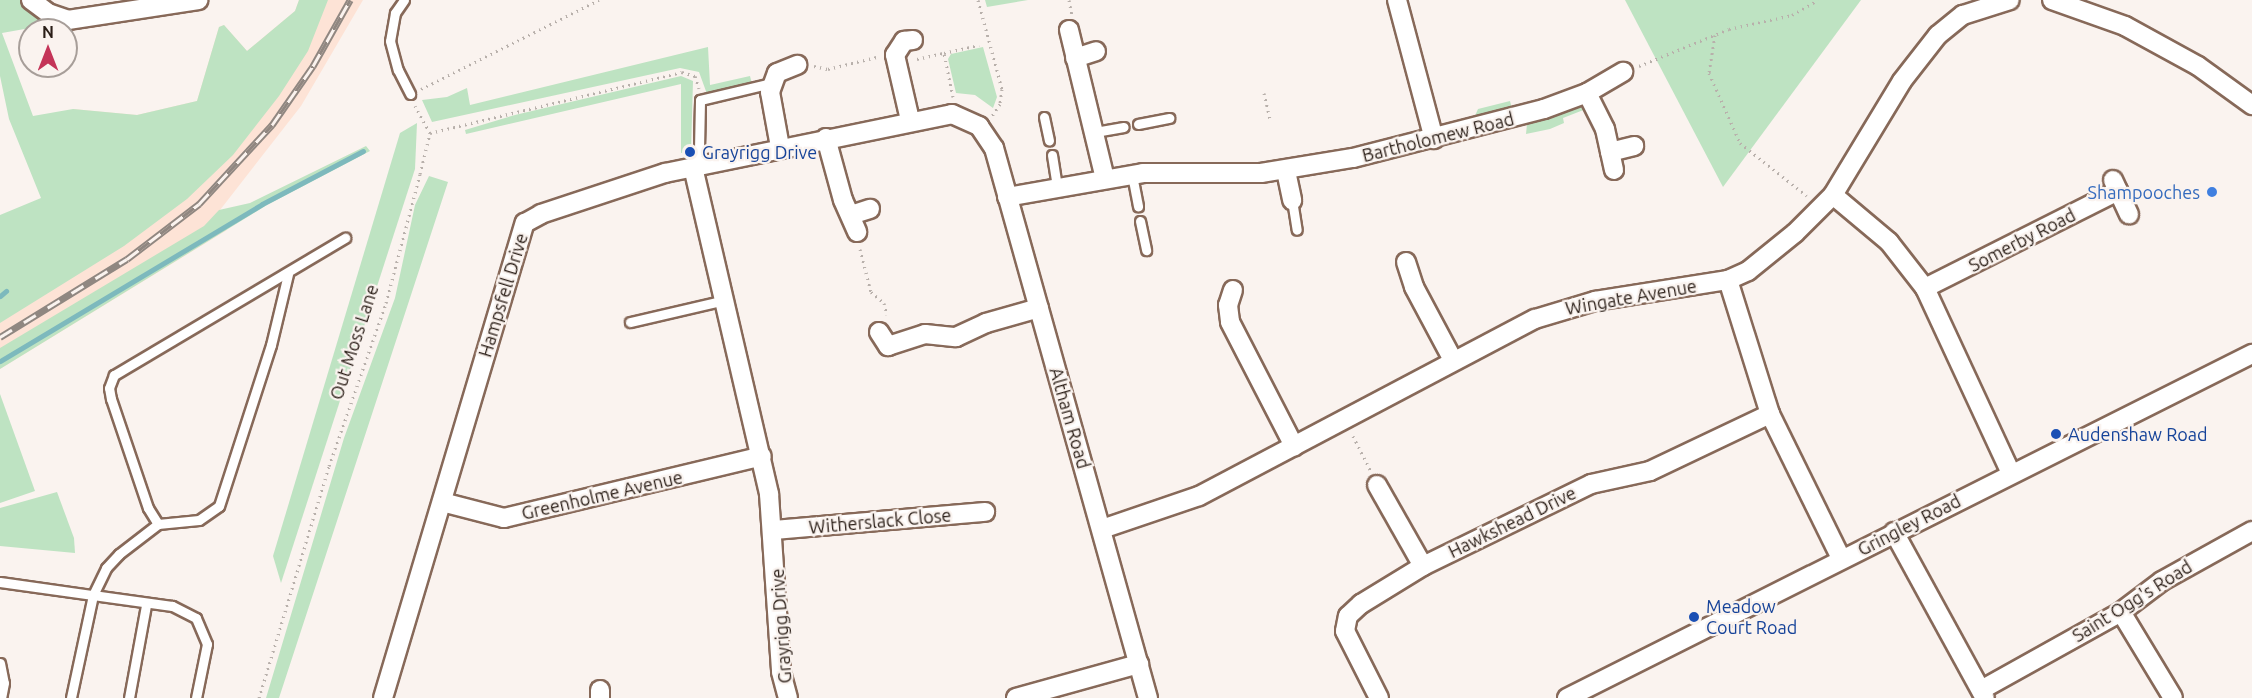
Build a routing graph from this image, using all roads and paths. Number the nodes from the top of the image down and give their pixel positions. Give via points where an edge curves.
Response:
1 (31, 0) edge
2 (198, 0) edge
3 (404, 0) edge
4 (599, 0) edge
5 (978, 0) edge
6 (1397, 0) edge
7 (1818, 0) edge
8 (2010, 0) edge
9 (2052, 0) edge
10 (141, 5) edge
11 (1069, 30) dead end
12 (1715, 34) junction
13 (913, 40) dead end
14 (979, 45) dead end
15 (1096, 51) dead end
16 (944, 54) junction
17 (882, 56) dead end
18 (1075, 58) junction
19 (908, 61) dead end
20 (797, 65) joint
21 (1623, 72) joint
22 (772, 83) junction
23 (1263, 93) dead end
24 (1587, 93) junction
25 (410, 94) junction
26 (700, 100) junction
27 (953, 105) dead end
28 (2252, 105) edge
29 (1044, 117) dead end
30 (1169, 118) dead end
31 (1269, 118) dead end
32 (910, 120) junction
33 (1138, 124) dead end
34 (1124, 127) dead end
35 (1095, 132) junction
36 (430, 133) junction
37 (984, 133) junction
38 (826, 138) junction
39 (1434, 139) junction
40 (1049, 140) dead end
41 (1634, 146) dead end
42 (780, 147) junction
43 (1610, 152) junction
44 (1052, 155) dead end
45 (693, 167) junction
46 (1614, 170) dead end
47 (1287, 171) junction
48 (1132, 175) junction
49 (1105, 179) junction
50 (1058, 187) junction
51 (1833, 195) junction
52 (1007, 197) junction
53 (1292, 200) joint
54 (1813, 201) dead end
55 (1138, 206) dead end
56 (870, 209) dead end
57 (2130, 215) dead end
58 (1140, 221) dead end
59 (854, 223) junction
60 (1297, 230) dead end
61 (345, 238) dead end
62 (1146, 250) dead end
63 (1406, 262) dead end
64 (288, 274) junction
65 (1728, 280) junction
66 (1925, 288) junction
67 (1233, 290) dead end
68 (725, 300) junction
69 (1039, 308) junction
70 (630, 322) dead end
71 (885, 347) joint
72 (2251, 356) edge
73 (1453, 360) junction
74 (1770, 414) junction
75 (1345, 419) junction
76 (1294, 446) junction
77 (762, 456) junction
78 (2011, 473) junction
79 (1377, 485) joint
80 (442, 502) junction
81 (985, 512) dead end
82 (158, 524) junction
83 (774, 530) junction
84 (1102, 530) junction
85 (2252, 531) edge
86 (1894, 532) junction
87 (1841, 558) junction
88 (1422, 566) junction
89 (0, 582) edge
90 (93, 595) junction
91 (146, 605) junction
92 (2121, 612) junction
93 (0, 663) edge
94 (1139, 664) junction
95 (1983, 694) edge
96 (388, 696) edge
97 (1570, 697) edge
98 (2, 698) edge
99 (71, 698) edge
100 (129, 698) edge
101 (196, 698) edge
102 (259, 698) edge
103 (788, 698) edge
104 (1016, 698) edge
105 (1148, 698) edge
106 (1379, 698) edge
107 (2172, 698) edge

1 - 10 street via 48,13 68,20
2 - 10 street
3 - 25 lane via 395,13 390,41
4 - 25 path
5 - 37 path via 1002,89 1000,104
6 - 39 street
7 - 12 path via 1792,15
8 - 51 street, Wingate Avenue via 1963,15 1938,35 1902,81
9 - 28 street via 2125,26 2198,66
11 - 18 street
12 - 21 path
12 - 54 path via 1709,73 1740,143
13 - 32 street via 904,41 895,55
14 - 16 path
15 - 18 street
16 - 19 path
16 - 27 path
17 - 20 path via 828,69
18 - 35 street
20 - 22 street via 777,73
21 - 24 street, Bartholomew Road
22 - 26 lane
22 - 42 street via 770,100
23 - 31 path
24 - 39 street, Bartholomew Road via 1523,116
24 - 43 street via 1601,119
25 - 36 path
26 - 36 path via 695,76 682,72
26 - 45 lane via 699,149
29 - 40 lane
30 - 33 lane
32 - 37 street, Hampsfell Drive via 952,114
32 - 38 street, Hampsfell Drive
34 - 35 lane
35 - 49 street
36 - 102 path, Out Moss Lane via 386,303 329,466
37 - 52 street, Altham Road
38 - 42 street, Hampsfell Drive
38 - 59 street via 843,200
39 - 47 street, Bartholomew Road
41 - 43 street
42 - 45 street, Hampsfell Drive
43 - 46 street
44 - 50 lane
45 - 68 street, Grayrigg Drive
45 - 80 street, Hampsfell Drive via 541,214 525,223
47 - 48 street, Bartholomew Road
47 - 53 street
48 - 49 street, Bartholomew Road
48 - 55 lane
49 - 50 street, Bartholomew Road
50 - 52 street, Bartholomew Road
51 - 65 street, Wingate Avenue via 1766,258
51 - 66 street via 1889,242
52 - 69 street, Altham Road
53 - 60 lane
56 - 59 street
57 - 66 street, Somerby Road via 2116,186
58 - 62 lane
59 - 71 path via 871,292 884,303 889,321
61 - 64 lane
63 - 73 street via 1414,287
64 - 82 lane via 227,490 211,515
64 - 82 lane via 114,375 109,388 111,399 148,508
65 - 73 street, Wingate Avenue via 1565,307
65 - 74 street
66 - 78 street
67 - 76 street via 1228,305 1230,322
68 - 70 lane
68 - 77 street, Grayrigg Drive
69 - 71 street via 986,323 956,337 925,334
69 - 84 street, Altham Road
72 - 78 street, Gringley Road
73 - 75 street, Wingate Avenue
74 - 87 street
74 - 88 street, Hawkshead Drive via 1650,471 1591,484
75 - 76 street, Wingate Avenue
75 - 79 path
76 - 84 street, Wingate Avenue via 1173,508
77 - 80 street, Greenholme Avenue via 504,518
77 - 83 street, Grayrigg Drive
78 - 86 street, Gringley Road
79 - 88 street
80 - 96 street, Hampsfell Drive
81 - 83 street, Witherslack Close
82 - 90 lane via 112,561
83 - 103 street, Grayrigg Drive via 781,672
84 - 94 street, Altham Road
85 - 92 street, Saint Ogg's Road via 2162,581
86 - 87 street, Gringley Road
86 - 95 street
87 - 97 street, Gringley Road
88 - 106 street, Hawkshead Drive via 1347,616 1345,631
89 - 90 lane
90 - 91 lane
90 - 99 lane
91 - 100 lane
91 - 101 lane via 186,610 203,628 207,660
92 - 95 street, Saint Ogg's Road
92 - 107 street
93 - 98 lane
94 - 104 street
94 - 105 street, Altham Road

